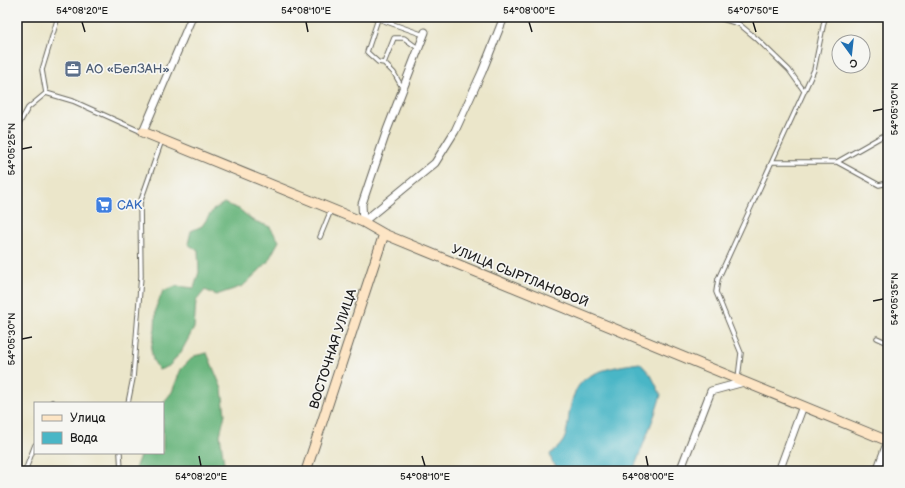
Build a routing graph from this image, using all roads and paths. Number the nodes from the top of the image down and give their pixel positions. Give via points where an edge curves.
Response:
1 (58, 17) edge
2 (192, 17) edge
3 (373, 17) edge
4 (504, 17) edge
5 (716, 17) edge
6 (825, 17) edge
7 (378, 19) junction
8 (424, 33) joint
9 (418, 48) junction
10 (384, 63) junction
11 (403, 89) junction
12 (804, 91) junction
13 (46, 94) junction
14 (17, 128) edge
15 (143, 132) junction
16 (888, 133) edge
17 (162, 140) junction
18 (772, 162) junction
19 (836, 162) junction
20 (888, 183) edge
21 (331, 209) junction
22 (363, 222) junction
23 (384, 234) junction
24 (320, 237) dead end
25 (877, 338) dead end
26 (888, 343) edge
27 (741, 381) junction
28 (128, 402) edge
29 (803, 406) junction
30 (888, 441) edge
31 (34, 447) edge
32 (120, 454) edge
33 (25, 471) edge
34 (121, 471) edge
35 (306, 471) edge
36 (680, 471) edge
37 (779, 471) edge
38 (877, 471) edge

1 - 13 lane via 42,70
2 - 15 street
3 - 7 lane
4 - 22 street via 455,131 435,163
5 - 12 lane via 739,24 788,70
6 - 12 lane via 814,70
7 - 8 lane
7 - 10 lane via 367,52 378,62
8 - 9 street
9 - 10 lane via 404,38 394,38
9 - 11 street
10 - 11 lane via 394,73
11 - 22 street via 386,130 362,204
12 - 18 lane
13 - 14 lane via 28,108
13 - 15 lane via 73,101
15 - 17 street, УЛИЦА СЫРТЛАНОВОЙ
16 - 19 lane
17 - 21 street, УЛИЦА СЫРТЛАНОВОЙ
17 - 28 lane via 140,203 141,276 133,378
18 - 19 lane
18 - 27 lane via 718,279 716,292 741,353
19 - 20 lane via 879,185
21 - 22 street, УЛИЦА СЫРТЛАНОВОЙ
21 - 24 lane
22 - 23 street, УЛИЦА СЫРТЛАНОВОЙ
23 - 27 street, УЛИЦА СЫРТЛАНОВОЙ
23 - 35 street, ВОСТОЧНАЯ УЛИЦА
25 - 26 lane
27 - 29 street, УЛИЦА СЫРТЛАНОВОЙ
27 - 36 street via 711,391
29 - 30 street, УЛИЦА СЫРТЛАНОВОЙ
29 - 37 street
30 - 38 street
31 - 33 lane
32 - 34 lane

